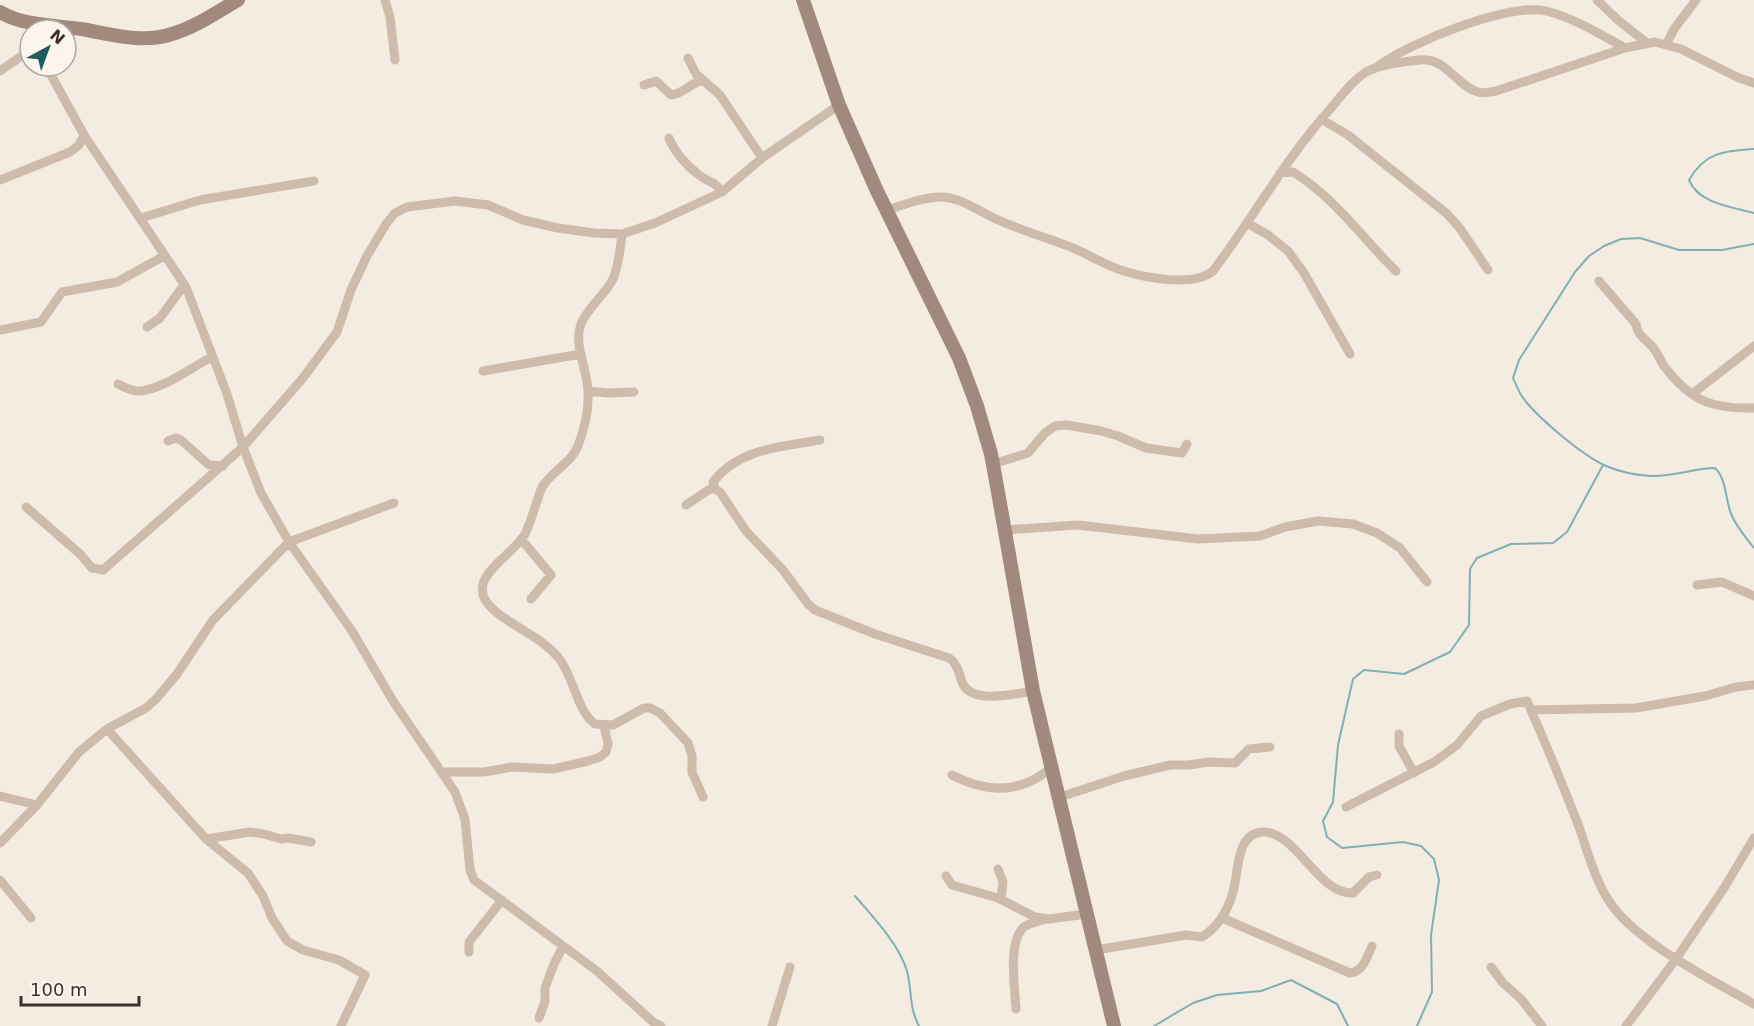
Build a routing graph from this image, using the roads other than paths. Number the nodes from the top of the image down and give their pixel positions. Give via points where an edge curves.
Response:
1 (238, 0) edge
2 (385, 0) edge
3 (803, 0) edge
4 (1597, 0) edge
5 (1696, 0) edge
6 (0, 12) edge
7 (18, 20) edge
8 (78, 32) edge
9 (1647, 43) junction
10 (1666, 45) junction
11 (1625, 48) junction
12 (18, 58) edge
13 (688, 58) dead end
14 (395, 60) dead end
15 (1376, 67) junction
16 (0, 71) edge
17 (53, 78) edge
18 (703, 80) junction
19 (1754, 83) edge
20 (644, 85) dead end
21 (839, 105) junction
22 (1321, 120) junction
23 (84, 135) junction
24 (669, 138) dead end
25 (762, 158) junction
26 (1280, 173) junction
27 (0, 180) edge
28 (314, 181) dead end
29 (722, 192) junction
30 (887, 210) junction
31 (141, 218) junction
32 (1247, 223) junction
33 (622, 234) junction
34 (164, 256) junction
35 (1488, 270) dead end
36 (1396, 271) dead end
37 (1599, 281) dead end
38 (184, 285) junction
39 (147, 327) dead end
40 (0, 330) edge
41 (1754, 346) edge
42 (581, 354) junction
43 (1350, 354) dead end
44 (212, 357) junction
45 (483, 372) dead end
46 (118, 384) dead end
47 (588, 391) junction
48 (634, 392) dead end
49 (1692, 394) junction
50 (1754, 408) edge
51 (820, 440) dead end
52 (168, 441) dead end
53 (1187, 444) dead end
54 (243, 447) junction
55 (993, 464) junction
56 (223, 466) junction
57 (715, 489) junction
58 (394, 503) dead end
59 (686, 505) dead end
60 (26, 507) dead end
61 (1004, 530) junction
62 (521, 539) junction
63 (289, 542) junction
64 (1427, 582) dead end
65 (1697, 585) dead end
66 (1754, 596) edge
67 (531, 599) dead end
68 (1754, 685) edge
69 (1032, 691) junction
70 (1531, 710) junction
71 (604, 726) junction
72 (107, 729) junction
73 (1399, 734) dead end
74 (1270, 747) dead end
75 (1051, 768) junction
76 (442, 772) junction
77 (1414, 773) junction
78 (952, 775) dead end
79 (0, 796) edge
80 (703, 797) dead end
81 (1060, 797) junction
82 (37, 805) junction
83 (1346, 807) dead end
84 (1754, 838) edge
85 (206, 839) junction
86 (311, 842) dead end
87 (0, 843) edge
88 (998, 868) dead end
89 (1377, 875) dead end
90 (946, 876) dead end
91 (0, 880) edge
92 (1001, 899) junction
93 (502, 900) junction
94 (1087, 914) junction
95 (32, 918) dead end
96 (1222, 918) junction
97 (1049, 919) junction
98 (563, 946) junction
99 (1372, 946) dead end
100 (1096, 950) junction
101 (469, 952) dead end
102 (1676, 959) junction
103 (790, 967) dead end
104 (1491, 967) dead end
105 (1754, 1004) edge
106 (1016, 1009) dead end
107 (539, 1018) dead end
108 (341, 1026) edge
109 (661, 1026) edge
110 (772, 1026) edge
111 (1114, 1026) edge
112 (1542, 1026) edge
113 (1626, 1026) edge

1 - 8 main road via 188,28 151,39
2 - 14 street
3 - 21 main road
4 - 9 street
5 - 10 street
6 - 7 main road
9 - 10 street
9 - 11 street
10 - 19 street
11 - 15 street via 1484,93 1473,90 1431,60
11 - 15 street via 1574,20 1530,9 1483,18 1412,46
12 - 16 street
13 - 18 street
15 - 22 street via 1354,81
17 - 23 street
18 - 20 street via 675,95 656,81
18 - 25 street via 720,95
21 - 25 street
21 - 30 main road
22 - 26 street
22 - 35 street via 1348,135 1446,213
23 - 27 street via 70,152
23 - 31 street
24 - 29 street via 681,158 701,177 716,183
25 - 29 street
26 - 32 street
26 - 36 street via 1293,172 1327,199
28 - 31 street via 200,200
29 - 33 street
30 - 32 street via 942,197 961,201 1123,271 1174,280 1207,276
30 - 55 main road via 959,358
31 - 34 street
32 - 43 street via 1268,235 1305,273
33 - 42 street via 613,279 581,324
33 - 54 street via 558,228 523,220 488,205 454,201 407,207 395,213 367,256 337,332
34 - 38 street
34 - 40 street via 117,282 62,292 38,324
37 - 49 street via 1636,324 1637,332 1663,364
38 - 39 street via 160,318
38 - 44 street
41 - 49 street
42 - 45 street
42 - 47 street
44 - 46 street via 147,390 134,391
44 - 54 street
47 - 48 street
47 - 62 street via 577,448 542,487
49 - 50 street via 1704,403 1732,409
51 - 57 street via 752,452 720,474 713,482
52 - 56 street via 176,438 209,465
53 - 55 street via 1182,453 1170,453 1109,434 1056,426 1028,453
54 - 56 street
54 - 63 street via 261,493
55 - 61 main road
56 - 60 street via 103,570 92,568
57 - 59 street
57 - 69 street via 814,610 954,660 964,687 972,694 994,697
58 - 63 street
61 - 64 street via 1078,525 1198,539 1260,536 1318,521 1353,524 1400,548
61 - 69 main road
62 - 67 street via 551,575
62 - 71 street via 489,572 484,599 559,659 573,681 584,712 595,724
63 - 72 street via 208,625 156,699
63 - 76 street via 352,631 393,701
65 - 66 street via 1722,582
68 - 70 street via 1636,708
69 - 75 main road
70 - 77 street via 1527,701 1481,716 1449,751
70 - 102 street via 1609,901 1636,930
71 - 76 street via 606,752 588,761 553,769 512,767
71 - 80 street via 621,722 644,708 660,713 688,743 692,772
72 - 82 street via 72,759
72 - 85 street
73 - 77 street via 1399,747
74 - 81 street via 1249,749 1235,763 1170,765
75 - 78 street via 1034,781 1000,788 980,787
75 - 81 main road
76 - 93 street via 460,803 472,875
77 - 83 street
79 - 82 street
81 - 94 main road
82 - 87 street
84 - 102 street
85 - 86 street via 250,832
85 - 108 street via 248,873 287,941 339,960 365,975
88 - 92 street via 1003,882
89 - 96 street via 1346,894 1333,888 1280,838 1257,833 1246,840 1242,849 1233,892
90 - 92 street via 957,887
91 - 95 street
92 - 97 street via 1035,918
93 - 98 street
93 - 101 street via 470,942
94 - 97 street
94 - 100 main road
96 - 99 street via 1350,973 1361,969
96 - 100 street via 1202,937 1186,935
97 - 106 street via 1029,924 1019,934 1014,956
98 - 107 street via 550,973
98 - 109 street
100 - 111 main road
102 - 105 street
102 - 113 street
103 - 110 street
104 - 112 street

